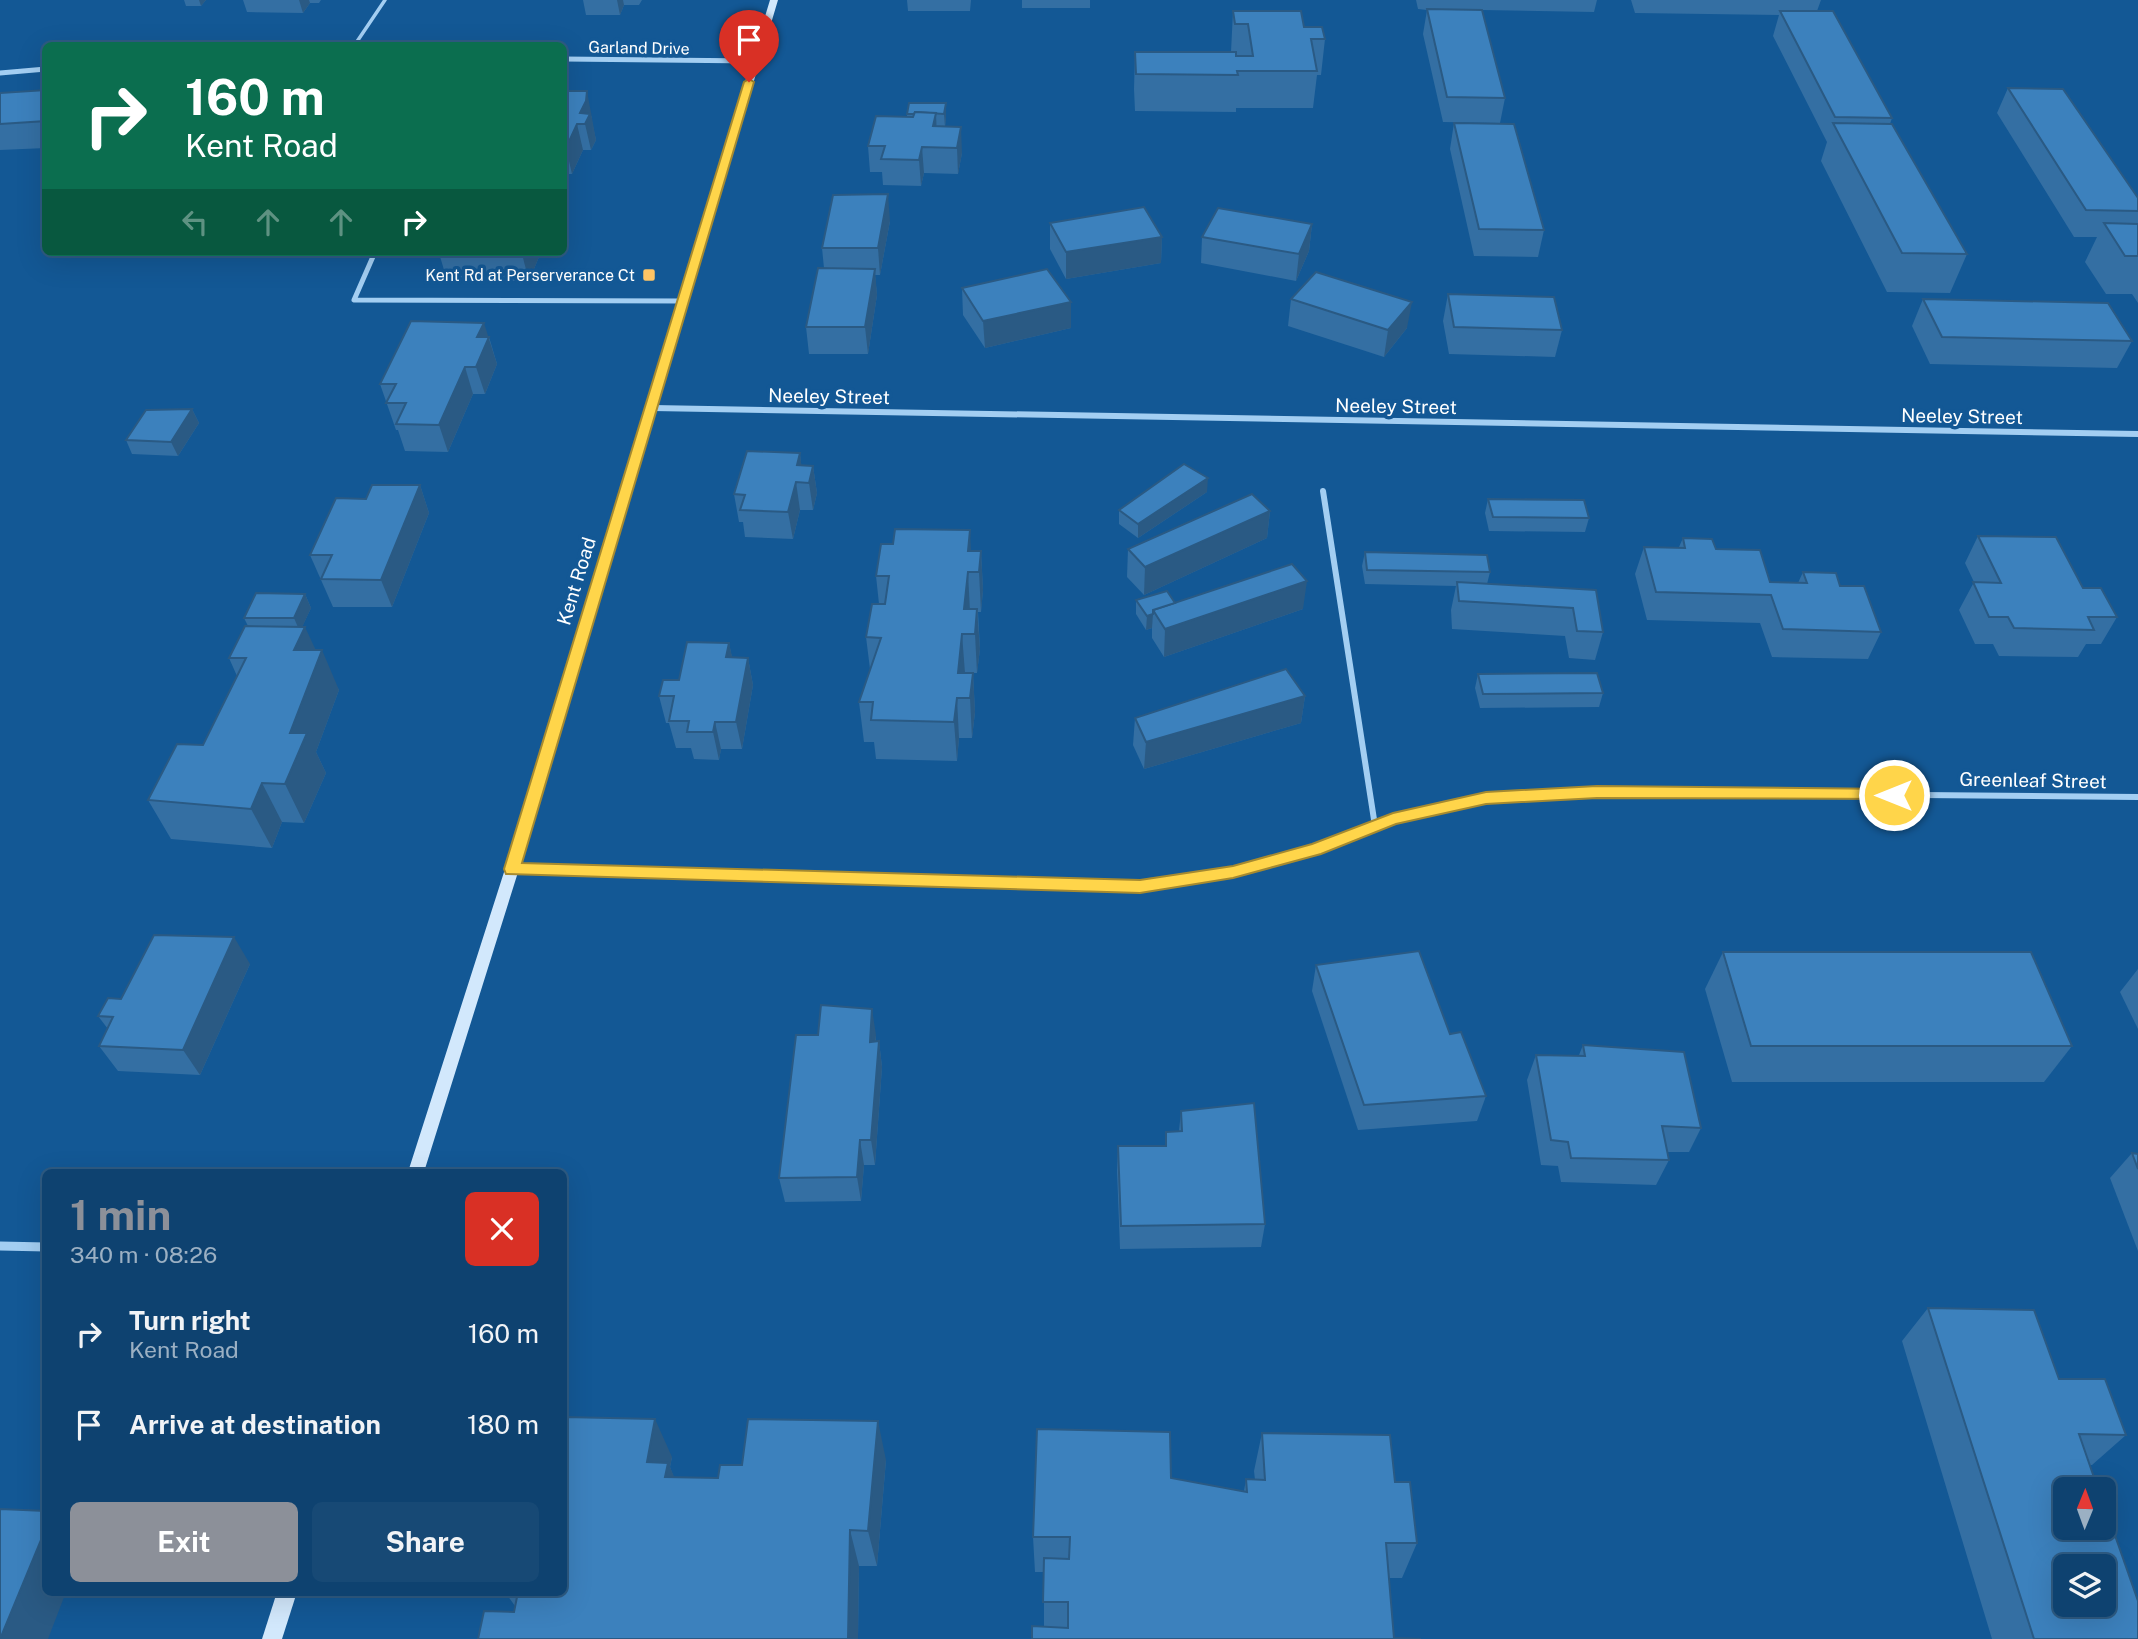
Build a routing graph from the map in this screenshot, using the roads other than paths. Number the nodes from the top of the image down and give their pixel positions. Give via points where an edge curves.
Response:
1 (385, 0) edge
2 (774, 0) edge
3 (357, 42) edge
4 (567, 59) edge
5 (755, 61) junction
6 (42, 69) edge
7 (0, 73) edge
8 (373, 256) edge
9 (685, 301) junction
10 (653, 408) junction
11 (2138, 434) edge
12 (1324, 491) dead end
13 (2138, 797) edge
14 (1375, 826) junction
15 (512, 869) junction
16 (417, 1169) edge
17 (0, 1246) edge
18 (42, 1247) edge
19 (286, 1596) edge
20 (272, 1639) edge

1 - 3 lane
2 - 5 street, Kent Road
4 - 5 street, Garland Drive
5 - 9 street, Kent Road
6 - 7 street
8 - 9 street via 354,299
9 - 10 street, Kent Road
10 - 11 street, Neeley Street
10 - 15 street, Kent Road
12 - 14 street
13 - 14 street, Greenleaf Street via 1597,792 1486,798
14 - 15 street, Greenleaf Street via 1233,872 1140,887
15 - 16 street, Kent Road
17 - 18 street
19 - 20 street

